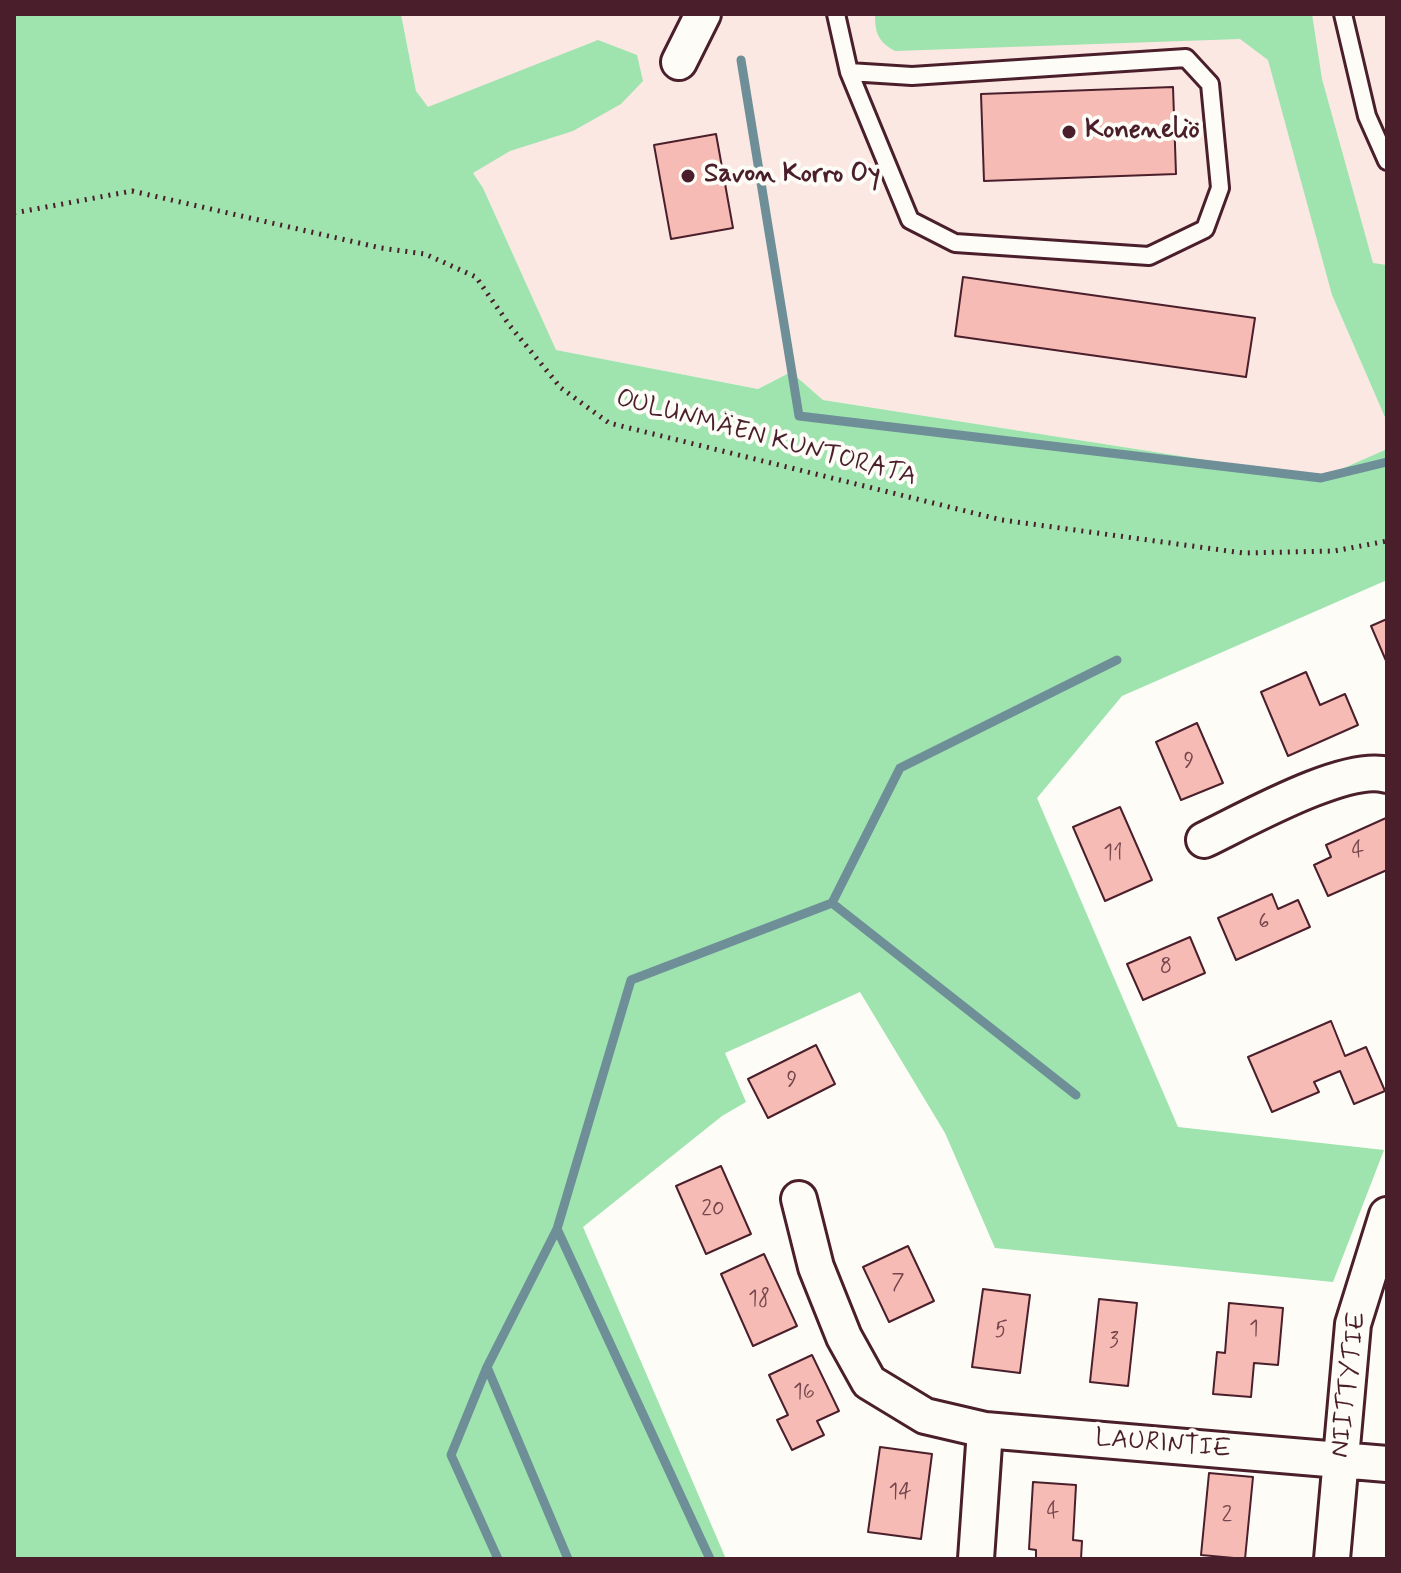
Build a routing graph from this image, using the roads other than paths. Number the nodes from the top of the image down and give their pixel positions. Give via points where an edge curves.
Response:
1 (703, 14) edge
2 (836, 14) edge
3 (1343, 14) edge
4 (679, 62) dead end
5 (849, 72) junction
6 (1387, 161) edge
7 (1387, 775) edge
8 (1204, 840) dead end
9 (799, 1199) dead end
10 (1387, 1215) edge
11 (985, 1430) junction
12 (1341, 1460) junction
13 (1387, 1464) edge
14 (976, 1559) edge
15 (1332, 1559) edge

1 - 4 street
2 - 5 lane
3 - 6 lane via 1367,116
5 - 5 lane via 910,220 955,243 1149,256 1205,229 1220,188 1210,84 1186,58 912,76
7 - 8 street via 1316,787
9 - 11 street, LAURINTIE via 816,1267 869,1382 925,1416
10 - 12 street, NIITTYTIE via 1353,1324
11 - 12 street, LAURINTIE
11 - 14 street
12 - 13 street, LAURINTIE
12 - 15 street, NIITTYTIE

